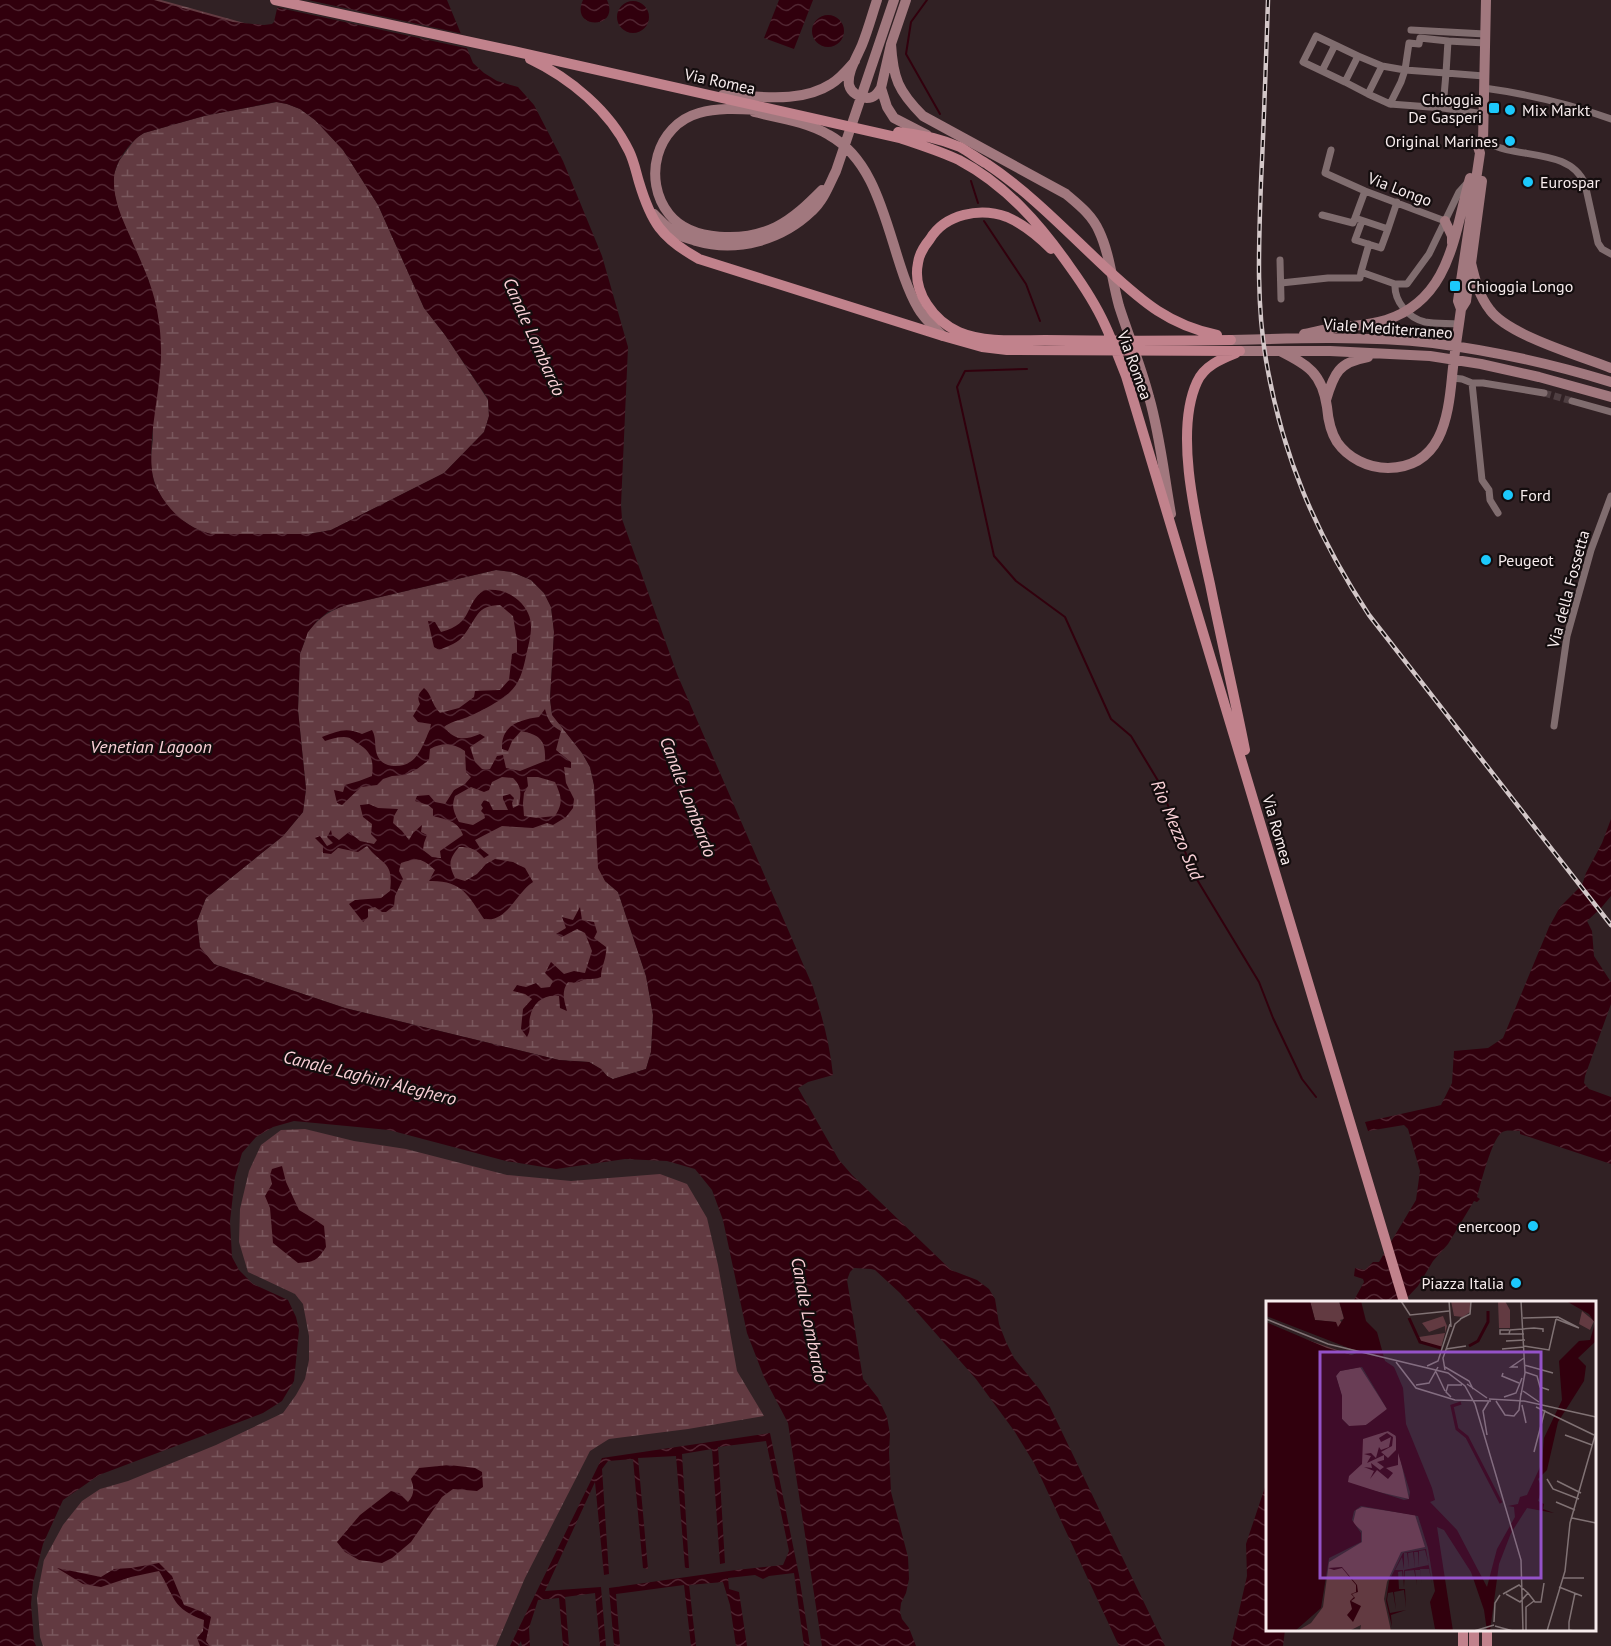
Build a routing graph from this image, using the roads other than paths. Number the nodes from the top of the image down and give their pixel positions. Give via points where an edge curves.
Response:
1 (275, 0) edge
2 (877, 0) edge
3 (894, 0) edge
4 (906, 0) edge
5 (1485, 0) edge
6 (1411, 30) dead end
7 (1485, 38) junction
8 (1448, 41) junction
9 (891, 44) junction
10 (1335, 45) junction
11 (513, 51) junction
12 (1358, 56) junction
13 (855, 61) junction
14 (1382, 66) junction
15 (1405, 70) junction
16 (1322, 71) junction
17 (1446, 73) junction
18 (1484, 76) junction
19 (1345, 82) junction
20 (881, 88) junction
21 (1484, 88) junction
22 (1368, 94) junction
23 (713, 95) junction
24 (1390, 104) junction
25 (1443, 108) junction
26 (742, 110) junction
27 (794, 113) junction
28 (1484, 114) junction
29 (1611, 119) edge
30 (863, 128) junction
31 (937, 139) junction
32 (1483, 148) junction
33 (1331, 150) dead end
34 (832, 179) junction
35 (1469, 181) junction
36 (1365, 191) junction
37 (645, 202) junction
38 (1397, 202) junction
39 (1323, 215) dead end
40 (1358, 220) junction
41 (1445, 221) junction
42 (1388, 229) junction
43 (1370, 244) junction
44 (1453, 248) junction
45 (1611, 254) edge
46 (1280, 260) dead end
47 (1471, 263) junction
48 (1361, 272) junction
49 (1074, 273) junction
50 (1281, 284) junction
51 (1395, 284) junction
52 (1281, 298) dead end
53 (1461, 309) junction
54 (1459, 324) junction
55 (943, 336) junction
56 (1283, 339) junction
57 (1232, 340) junction
58 (1097, 345) junction
59 (1141, 345) junction
60 (1240, 351) junction
61 (1276, 351) junction
62 (1386, 353) junction
63 (1611, 368) edge
64 (1452, 378) junction
65 (1611, 382) edge
66 (1472, 383) junction
67 (1544, 393) tunnel mouth
68 (1611, 397) edge
69 (1326, 400) junction
70 (1572, 401) tunnel mouth
71 (1611, 412) edge
72 (1611, 496) edge
73 (1498, 513) dead end
74 (1177, 549) junction
75 (1554, 726) dead end
76 (1252, 794) junction
77 (1404, 1301) edge

1 - 11 main road, Via Romea
2 - 13 main road
3 - 34 main road
4 - 9 main road
5 - 7 main road
6 - 7 street
7 - 8 street
7 - 18 main road
8 - 15 street via 1420,38 1419,44 1409,43
8 - 17 street
9 - 20 main road
9 - 74 main road via 897,83 923,116 1066,194 1086,211 1098,229 1150,399
10 - 12 street
10 - 16 street
10 - 16 street via 1316,36 1303,62
11 - 23 main road, Via Romea
11 - 37 main road via 555,73 604,114 629,152
12 - 14 street
12 - 19 street
13 - 20 main road via 849,82 853,93 871,98
13 - 23 main road via 832,84 807,95
14 - 15 street
14 - 22 street
15 - 17 street
15 - 24 street
16 - 19 street
17 - 18 street
17 - 25 street
18 - 21 main road
19 - 22 street
20 - 31 main road via 894,118
21 - 28 main road
21 - 29 street via 1554,101
22 - 24 street
23 - 27 main road, Via Romea
24 - 25 street
25 - 28 street
26 - 27 main road
26 - 34 main road via 698,113 677,125 658,151 654,168 661,201 670,215 688,229 710,236 733,237 774,228 792,218
26 - 55 main road via 813,127 836,140 854,157 873,188 907,285 919,309
27 - 30 main road, Via Romea
28 - 32 main road
30 - 31 main road
30 - 49 main road, Via Romea via 933,149 981,173 1026,210
31 - 57 main road via 961,148 1003,175 1155,310 1180,325
32 - 35 main road
32 - 45 street via 1504,148 1560,161 1576,169 1585,184 1598,243
32 - 47 main road
32 - 53 main road via 1458,301
33 - 36 street, Via Longo via 1325,172
34 - 37 main road via 824,197 795,226 752,243 714,245 680,236 664,225
35 - 41 street, Via Longo
35 - 44 main road
36 - 38 street, Via Longo
36 - 40 street
37 - 55 main road via 666,237 699,259
38 - 41 street, Via Longo
38 - 42 street
39 - 40 street via 1353,223
40 - 42 street
40 - 43 street via 1355,240
41 - 44 main road
41 - 51 street via 1429,254 1407,284
42 - 43 street via 1381,248
43 - 48 street
44 - 56 main road via 1425,297 1401,314 1361,326
46 - 50 street
47 - 53 main road via 1466,301
47 - 63 main road via 1479,291 1498,320
48 - 50 street via 1359,278
48 - 51 street
49 - 58 main road via 1024,226 1005,216 965,214 952,218 932,234 918,263 918,286 928,306 960,332 978,337
49 - 74 main road, Via Romea via 1105,325 1126,376
50 - 52 street
51 - 54 street via 1400,303 1417,319
53 - 54 main road
54 - 64 main road
55 - 58 main road via 1007,350
56 - 57 main road, Viale Mediterraneo
56 - 65 main road, Viale Mediterraneo via 1432,343 1540,362
57 - 59 main road
58 - 59 main road
59 - 60 main road
60 - 61 main road, Viale Mediterraneo
60 - 76 main road via 1217,361 1198,379 1190,398 1188,462
61 - 62 main road, Viale Mediterraneo
61 - 69 main road via 1317,375
62 - 68 main road, Viale Mediterraneo via 1481,364
62 - 69 main road via 1358,358 1339,368
64 - 66 street
64 - 69 main road via 1445,423 1435,444 1418,460 1398,467 1373,466 1346,452 1332,434
66 - 67 street
66 - 73 street via 1482,480
70 - 71 street
72 - 75 street, Via della Fossetta via 1567,636
74 - 76 main road, Via Romea
76 - 77 main road, Via Romea

